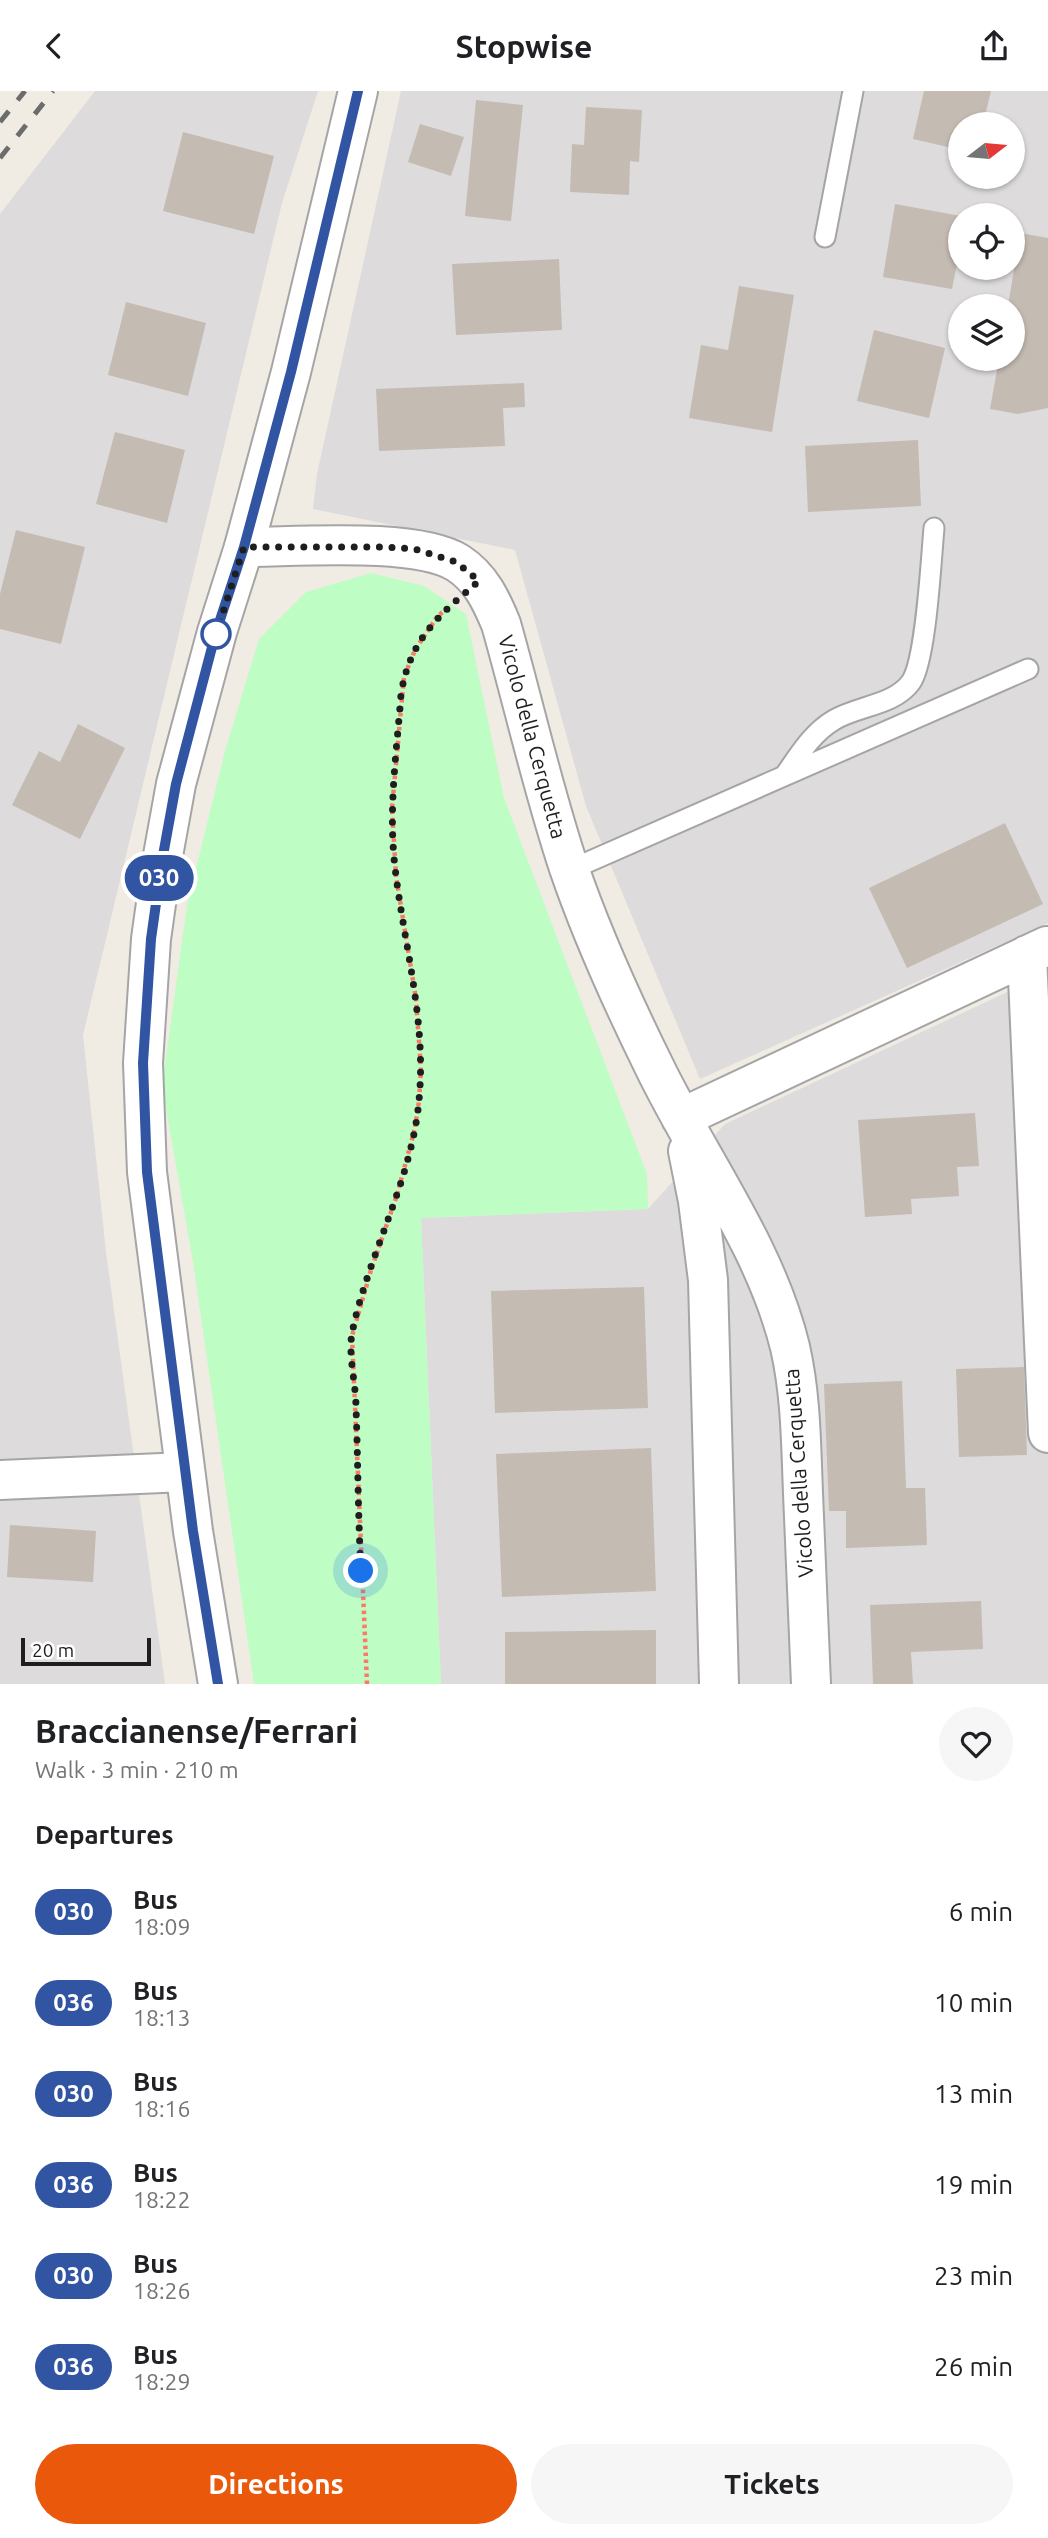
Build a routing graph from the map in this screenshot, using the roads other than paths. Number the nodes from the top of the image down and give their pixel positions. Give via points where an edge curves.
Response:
1 (358, 91) edge
2 (853, 91) edge
3 (825, 237) dead end
4 (934, 529) dead end
5 (244, 547) junction
6 (1028, 669) dead end
7 (784, 776) junction
8 (570, 870) junction
9 (1038, 950) edge
10 (681, 1118) junction
11 (1048, 1433) edge
12 (185, 1472) junction
13 (0, 1480) edge
14 (218, 1684) edge
15 (719, 1684) edge
16 (811, 1684) edge

1 - 5 street
2 - 3 lane
4 - 7 lane via 921,653 911,683 896,695 842,715 822,728
5 - 8 street, Vicolo della Cerquetta via 415,549 456,562 479,581 501,624
5 - 12 street via 176,784 151,939 143,1063 147,1172
6 - 7 lane
7 - 8 lane
8 - 10 street, Vicolo della Cerquetta
9 - 10 street
9 - 11 street
10 - 15 street, Vicolo della Cerquetta via 707,1269
10 - 16 street, Vicolo della Cerquetta via 766,1279 790,1347 799,1401
12 - 13 street
12 - 14 street

